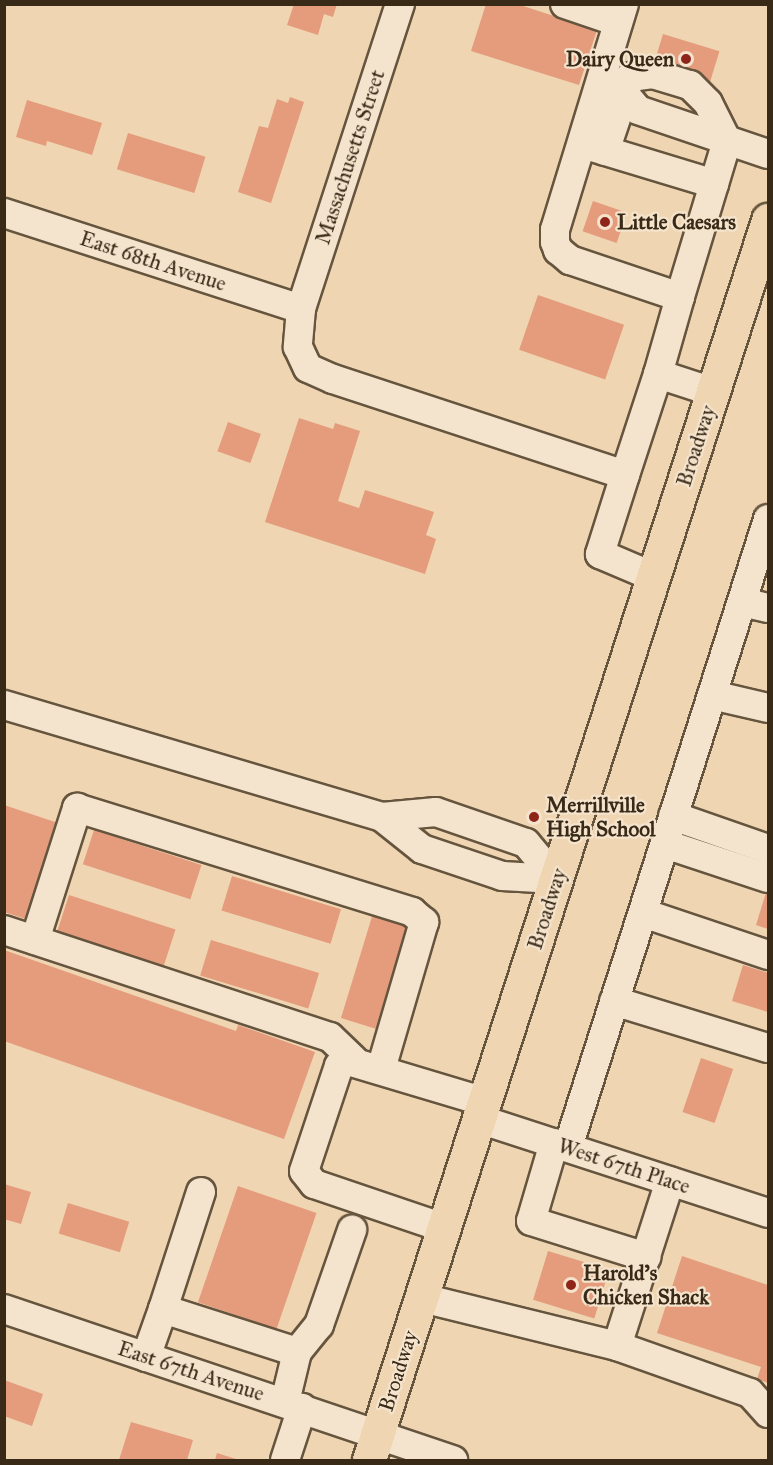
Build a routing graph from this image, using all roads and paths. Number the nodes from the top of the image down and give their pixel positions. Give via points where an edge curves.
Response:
1 (400, 4) edge
2 (565, 4) edge
3 (621, 13) edge
4 (611, 87) junction
5 (727, 141) junction
6 (593, 147) junction
7 (768, 154) edge
8 (714, 184) junction
9 (4, 213) edge
10 (768, 220) edge
11 (680, 297) junction
12 (300, 309) junction
13 (658, 374) junction
14 (713, 392) junction
15 (625, 475) junction
16 (768, 519) edge
17 (654, 577) junction
18 (755, 605) edge
19 (712, 695) junction
20 (4, 705) edge
21 (768, 708) edge
22 (673, 816) junction
23 (382, 817) junction
24 (665, 844) junction
25 (768, 849) edge
26 (768, 878) edge
27 (556, 879) junction
28 (643, 913) junction
29 (4, 930) edge
30 (35, 940) junction
31 (768, 955) edge
32 (614, 1001) junction
33 (768, 1048) edge
34 (354, 1060) junction
35 (381, 1069) junction
36 (482, 1110) junction
37 (561, 1145) junction
38 (670, 1181) junction
39 (201, 1192) dead end
40 (768, 1213) edge
41 (444, 1228) junction
42 (352, 1230) dead end
43 (646, 1257) junction
44 (422, 1298) junction
45 (163, 1309) junction
46 (4, 1310) edge
47 (617, 1346) junction
48 (297, 1352) junction
49 (146, 1357) junction
50 (293, 1405) junction
51 (768, 1413) edge
52 (374, 1447) edge
53 (285, 1461) edge
54 (453, 1461) edge

1 - 12 street, Massachusetts Street
2 - 3 street
3 - 4 street
4 - 5 street via 638,110
4 - 5 street via 630,77 653,74 690,85 708,103
4 - 6 street
5 - 7 street
5 - 8 street
6 - 8 street
6 - 11 street via 555,230 558,250 570,260
8 - 11 street
9 - 12 street, East 68th Avenue
10 - 14 main road, Broadway
11 - 13 street
12 - 15 street, Massachusetts Street via 298,347 308,368
13 - 14 street
13 - 15 street
14 - 17 main road, Broadway
15 - 17 street via 600,554
16 - 18 street
17 - 27 main road, Broadway
18 - 19 street
19 - 21 street
19 - 22 street
20 - 23 street
22 - 24 street
22 - 25 street
23 - 27 street via 422,849 502,876
23 - 27 street via 436,812 526,843
24 - 26 street
24 - 28 street
27 - 36 main road, Broadway
28 - 31 street
28 - 32 street
29 - 30 street
30 - 34 street via 330,1037
30 - 35 street via 78,808 412,912 424,922
32 - 33 street
32 - 37 street
34 - 35 street, West 67th Place
34 - 41 street via 345,1060 339,1066 304,1171 307,1179
35 - 36 street, West 67th Place
36 - 37 street, West 67th Place
36 - 41 main road, Broadway
37 - 38 street, West 67th Place
37 - 43 street via 531,1221
38 - 40 street, West 67th Place
38 - 43 street
39 - 45 street
41 - 44 main road, Broadway
42 - 48 street via 319,1325
43 - 47 street
44 - 47 street
44 - 52 main road, Broadway
45 - 48 street
45 - 49 street
46 - 49 street, East 67th Avenue
47 - 51 street via 750,1393
48 - 50 street
49 - 50 street, East 67th Avenue
50 - 52 street, East 67th Avenue
50 - 53 street
52 - 54 street, East 67th Avenue

